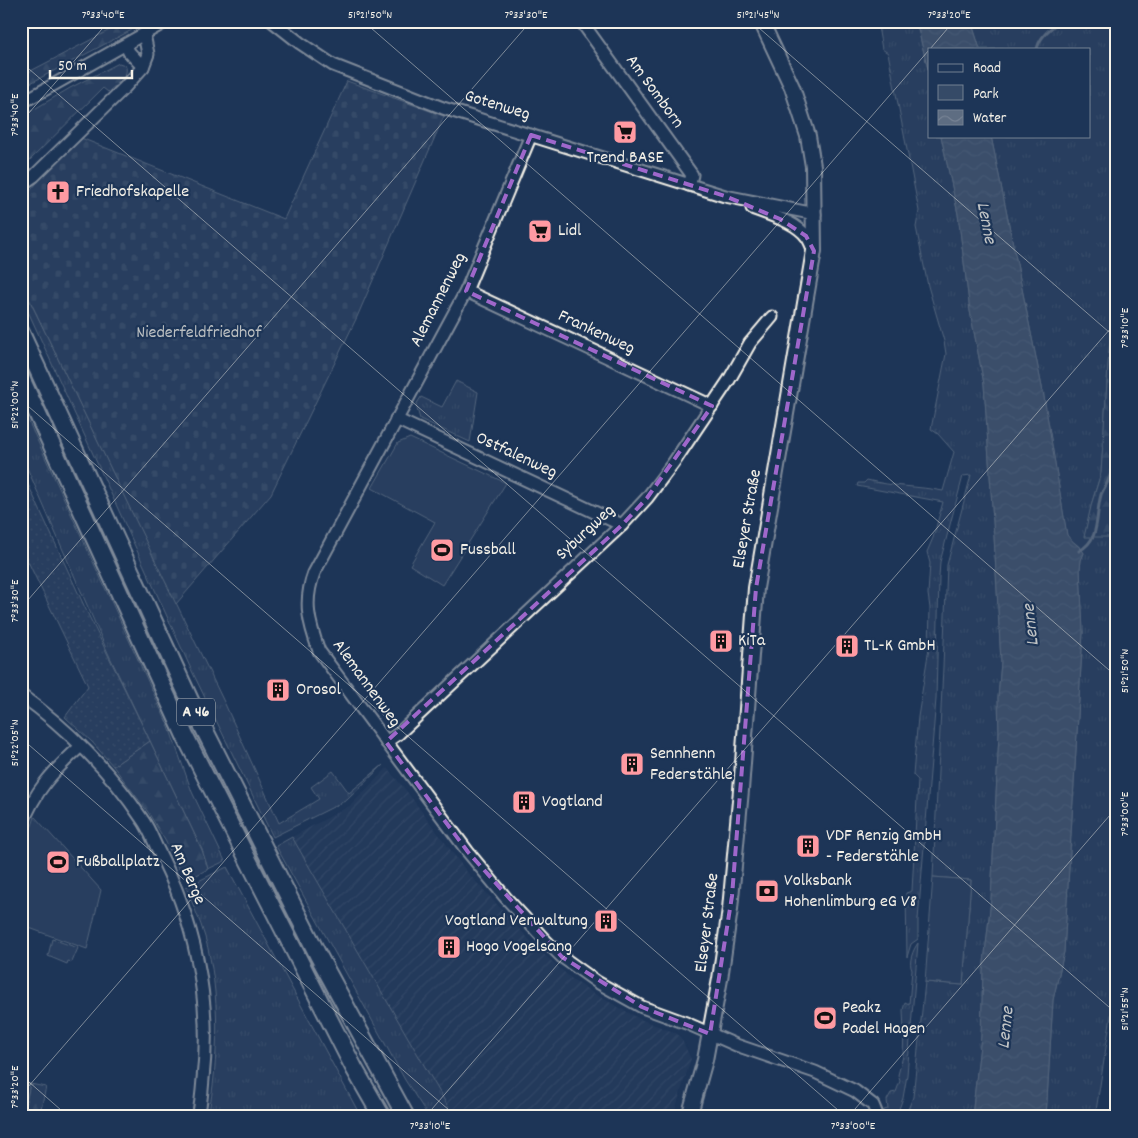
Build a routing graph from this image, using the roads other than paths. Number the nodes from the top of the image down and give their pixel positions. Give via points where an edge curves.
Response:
1 (167, 21) edge
2 (272, 21) edge
3 (581, 21) edge
4 (760, 21) edge
5 (144, 34) junction
6 (126, 45) junction
7 (143, 67) junction
8 (21, 103) edge
9 (531, 135) junction
10 (21, 185) edge
11 (689, 185) junction
12 (725, 196) junction
13 (815, 214) junction
14 (814, 251) junction
15 (466, 291) junction
16 (772, 317) dead end
17 (21, 333) edge
18 (21, 378) edge
19 (712, 406) junction
20 (396, 419) junction
21 (622, 525) junction
22 (21, 695) edge
23 (386, 742) junction
24 (81, 746) junction
25 (21, 827) edge
26 (710, 1034) junction
27 (363, 1084) junction
28 (198, 1117) edge
29 (375, 1117) edge
30 (382, 1117) edge
31 (406, 1117) edge
32 (690, 1117) edge
33 (878, 1117) edge

1 - 5 street
2 - 9 street, Gotenweg via 312,52 346,71 443,108
3 - 11 street, Am Somborn via 692,175
4 - 13 main road, Elseyer Straße via 792,87 808,136
5 - 6 street
5 - 7 street via 148,54
6 - 7 street
6 - 8 street
7 - 10 street via 34,176
9 - 11 street, Gotenweg
9 - 15 street, Alemannenweg
11 - 12 street, Gotenweg
12 - 13 street, Gotenweg
12 - 14 street, Gotenweg via 796,227 806,236
13 - 14 main road, Elseyer Straße
14 - 26 main road, Elseyer Straße via 756,588 730,909
15 - 19 street, Frankenweg
15 - 20 street, Alemannenweg
16 - 19 street, Syburgweg via 750,343
17 - 31 highway, A 46 via 194,709 318,955
18 - 27 highway, A 46 via 186,738
19 - 21 street, Syburgweg via 647,498
20 - 21 street, Ostfalenweg
20 - 23 street, Alemannenweg via 314,573 307,600 309,624 319,651
21 - 23 street, Syburgweg
22 - 24 street, Am Berge
23 - 26 street, Alemannenweg via 468,852 562,957 597,982 642,1007
24 - 25 street via 52,772 34,797
24 - 28 street, Am Berge via 143,820 176,886 196,950 205,1005 205,1059
26 - 32 main road, Elseyer Straße
26 - 33 street via 842,1084 873,1105
27 - 29 highway
27 - 30 highway, A 46

